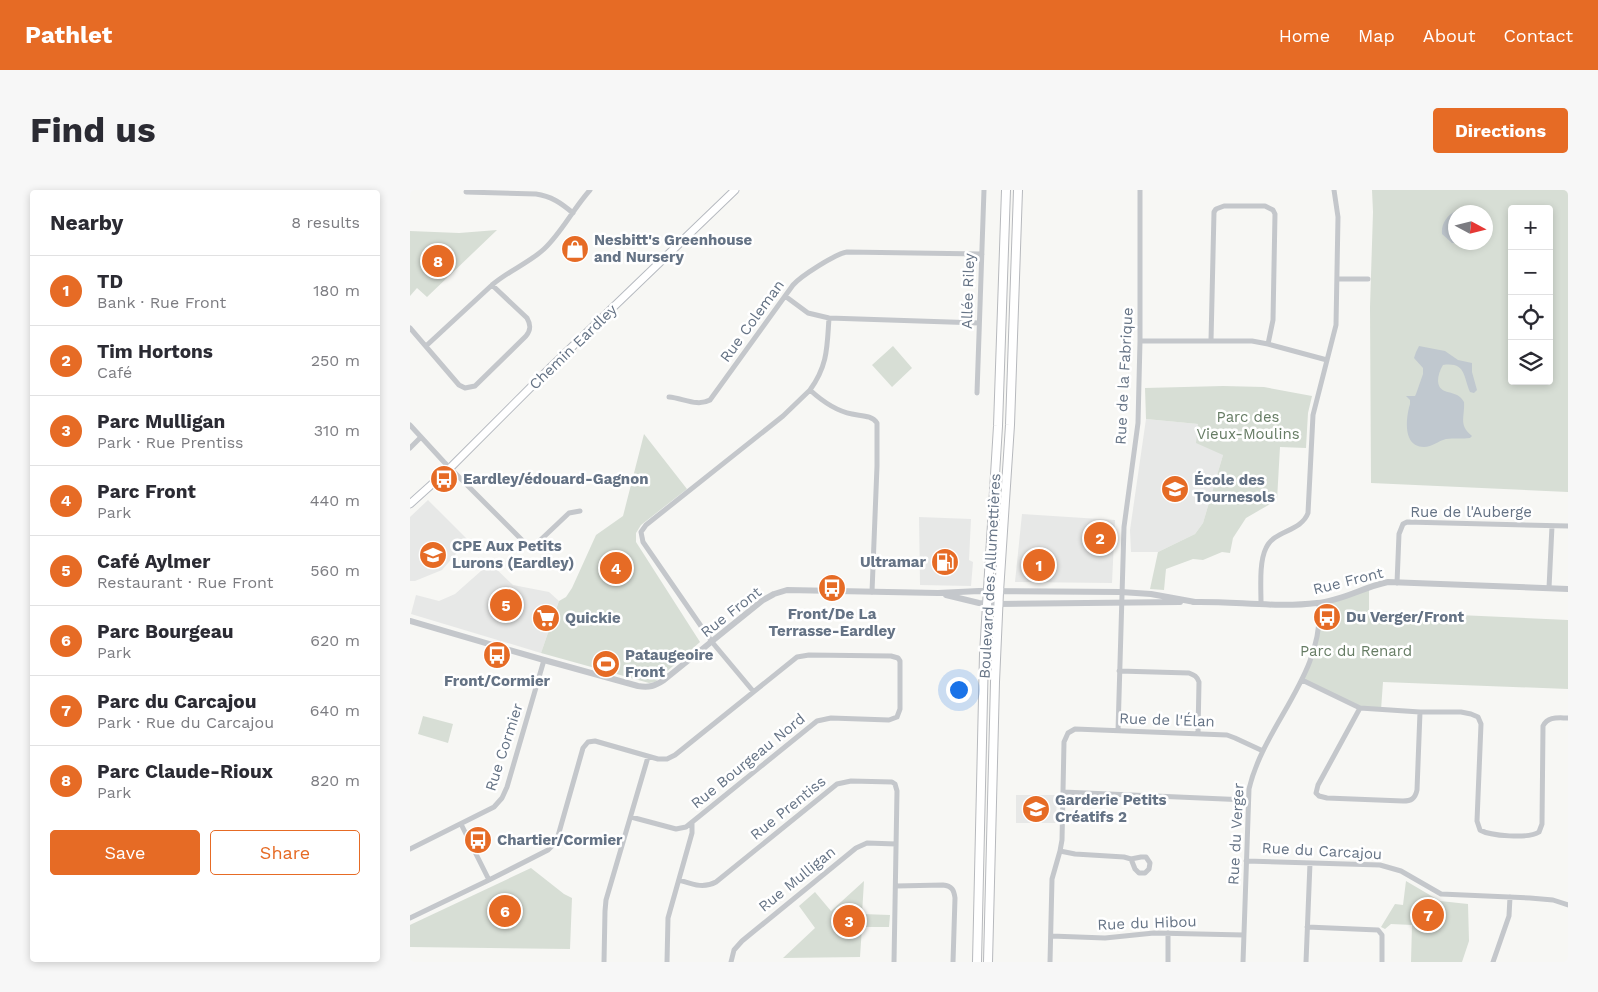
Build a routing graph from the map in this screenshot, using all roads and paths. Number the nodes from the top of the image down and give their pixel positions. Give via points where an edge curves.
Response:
1 (590, 190) edge
2 (735, 190) edge
3 (984, 190) edge
4 (1006, 190) edge
5 (1018, 190) edge
6 (1140, 190) edge
7 (1334, 190) edge
8 (466, 192) dead end
9 (573, 213) junction
10 (982, 254) junction
11 (1337, 278) junction
12 (1368, 280) dead end
13 (492, 285) junction
14 (785, 296) junction
15 (828, 318) junction
16 (979, 322) junction
17 (410, 328) edge
18 (1140, 341) junction
19 (1211, 342) junction
20 (1268, 344) junction
21 (426, 346) junction
22 (1327, 360) junction
23 (810, 390) junction
24 (977, 393) dead end
25 (669, 397) dead end
26 (410, 425) edge
27 (421, 437) junction
28 (410, 448) edge
29 (450, 468) junction
30 (410, 504) edge
31 (580, 511) dead end
32 (1552, 526) junction
33 (1568, 526) edge
34 (1397, 582) junction
35 (1550, 588) junction
36 (1568, 589) edge
37 (872, 592) junction
38 (988, 592) junction
39 (999, 592) junction
40 (1122, 592) junction
41 (938, 593) junction
42 (1195, 602) junction
43 (987, 603) junction
44 (1121, 603) junction
45 (1319, 603) junction
46 (998, 604) junction
47 (1261, 604) junction
48 (410, 621) edge
49 (712, 642) junction
50 (544, 660) junction
51 (1119, 671) junction
52 (1302, 680) junction
53 (753, 691) junction
54 (1360, 708) junction
55 (1420, 712) junction
56 (1568, 718) edge
57 (1118, 731) junction
58 (1198, 733) junction
59 (1263, 751) junction
60 (648, 757) junction
61 (1063, 792) junction
62 (1247, 800) junction
63 (631, 817) junction
64 (692, 823) junction
65 (461, 824) junction
66 (896, 844) junction
67 (410, 849) edge
68 (1060, 851) junction
69 (1131, 859) dead end
70 (1246, 861) junction
71 (1310, 862) junction
72 (489, 880) junction
73 (679, 880) junction
74 (896, 886) junction
75 (1510, 897) junction
76 (1568, 905) edge
77 (410, 918) edge
78 (1307, 927) junction
79 (1168, 933) junction
80 (1244, 935) junction
81 (1051, 936) junction
82 (604, 962) edge
83 (667, 962) edge
84 (731, 962) edge
85 (894, 962) edge
86 (953, 962) edge
87 (977, 962) edge
88 (988, 962) edge
89 (1050, 962) edge
90 (1168, 962) edge
91 (1243, 962) edge
92 (1306, 962) edge
93 (1382, 962) edge
94 (1493, 962) edge

1 - 9 street
2 - 29 main road, Chemin Eardley
3 - 10 street, Allée Riley
4 - 38 highway, Boulevard des Allumettières via 998,426
5 - 39 highway, Boulevard des Allumettières via 1010,425
6 - 18 street, Rue de la Fabrique
7 - 11 street via 1338,217
8 - 9 street via 547,196
9 - 13 street via 542,252
10 - 14 street, Rue Coleman via 843,253 800,279
10 - 16 street, Allée Riley
11 - 12 street
11 - 22 street via 1336,325
13 - 21 street
13 - 21 street via 527,318 530,330 475,386 465,388 460,385
14 - 15 street via 808,313
14 - 25 street, Rue Coleman via 710,400 696,403
15 - 16 street
15 - 23 street via 826,355 821,373
16 - 24 street, Allée Riley
17 - 21 street
18 - 19 street
18 - 40 street, Rue de la Fabrique via 1138,423 1124,527
19 - 20 street
19 - 20 street via 1214,212 1224,206 1265,206 1275,214 1273,320
20 - 22 street
22 - 47 street via 1313,415 1308,513 1303,522 1275,537 1265,549
23 - 37 street via 838,409 872,418 877,423
23 - 49 street via 783,416 642,530 644,542
26 - 27 street
27 - 28 street
27 - 29 street
29 - 30 main road, Chemin Eardley
29 - 31 street via 523,543 532,548 569,513
32 - 33 street, Rue de l'Auberge
32 - 34 street, Rue de l'Auberge via 1407,522 1402,524 1399,534
32 - 35 street
34 - 35 street, Rue Front
34 - 45 street, Rue Front via 1378,584
35 - 36 street, Rue Front
37 - 41 street, Rue Front
37 - 49 street, Rue Front via 794,589 780,592 763,600
38 - 39 street, Rue Front
38 - 41 street, Rue Front
38 - 43 highway, Boulevard des Allumettières
39 - 40 street, Rue Front
39 - 46 highway, Boulevard des Allumettières
40 - 42 street, Rue Front
40 - 44 street, Rue de la Fabrique
41 - 43 street, Rue Front
42 - 44 street, Rue Front
42 - 47 street, Rue Front
43 - 46 street, Rue Front
43 - 87 highway, Boulevard des Allumettières
44 - 46 street, Rue Front
44 - 51 street, Rue de la Fabrique
45 - 47 street, Rue Front
45 - 52 street, Rue du Verger via 1316,642
46 - 88 highway, Boulevard des Allumettières
48 - 50 street, Rue Front
49 - 50 street, Rue Front via 664,680 648,687
49 - 53 street
50 - 65 street, Rue Cormier via 505,793 494,807
51 - 57 street, Rue de la Fabrique
51 - 58 street via 1194,675 1199,682
52 - 54 street
52 - 59 street, Rue du Verger
53 - 60 street, Rue Bourgeau Nord via 675,755 663,759
53 - 64 street, Rue Bourgeau Nord via 803,656 892,656 898,658 901,665 897,717 889,720 831,718 817,721
54 - 55 street
54 - 55 street via 1318,785 1316,794 1319,796 1413,799 1417,790
55 - 56 street via 1461,712 1478,717 1481,724 1478,827 1485,833 1530,836 1539,832 1542,824 1543,726 1551,718
57 - 58 street, Rue de l'Élan
57 - 61 street, Rue de l'Élan via 1076,729 1068,733 1064,742
58 - 59 street, Rue de l'Élan via 1231,736
59 - 62 street, Rue du Verger via 1253,772
60 - 63 street
60 - 72 street, Rue Bourgeau Nord via 595,741 585,744 558,836 552,846
61 - 62 street
61 - 68 street
62 - 70 street, Rue du Verger
63 - 64 street, Rue Bourgeau Nord via 676,829
63 - 82 street via 606,905
64 - 73 street
65 - 67 street, Rue Cormier
65 - 72 street
66 - 73 street, Rue Prentiss via 895,784 889,781 845,781 832,787 711,885 700,886
66 - 74 street, Rue Prentiss
66 - 84 street, Rue Mulligan via 867,844 856,848 742,941 734,950
68 - 69 street
68 - 81 street via 1052,879
70 - 71 street, Rue du Carcajou
70 - 80 street, Rue du Verger
71 - 75 street, Rue du Carcajou via 1380,865 1410,875 1441,894
71 - 78 street
72 - 77 street
73 - 83 street via 668,918
74 - 85 street, Rue Prentiss
74 - 86 street via 944,885 954,890
75 - 76 street, Rue du Carcajou via 1554,900
75 - 94 street via 1509,916
78 - 92 street
78 - 93 street via 1374,928 1382,935
79 - 80 street, Rue du Hibou
79 - 81 street, Rue du Hibou via 1105,938
79 - 90 street
80 - 91 street, Rue du Verger
81 - 89 street

